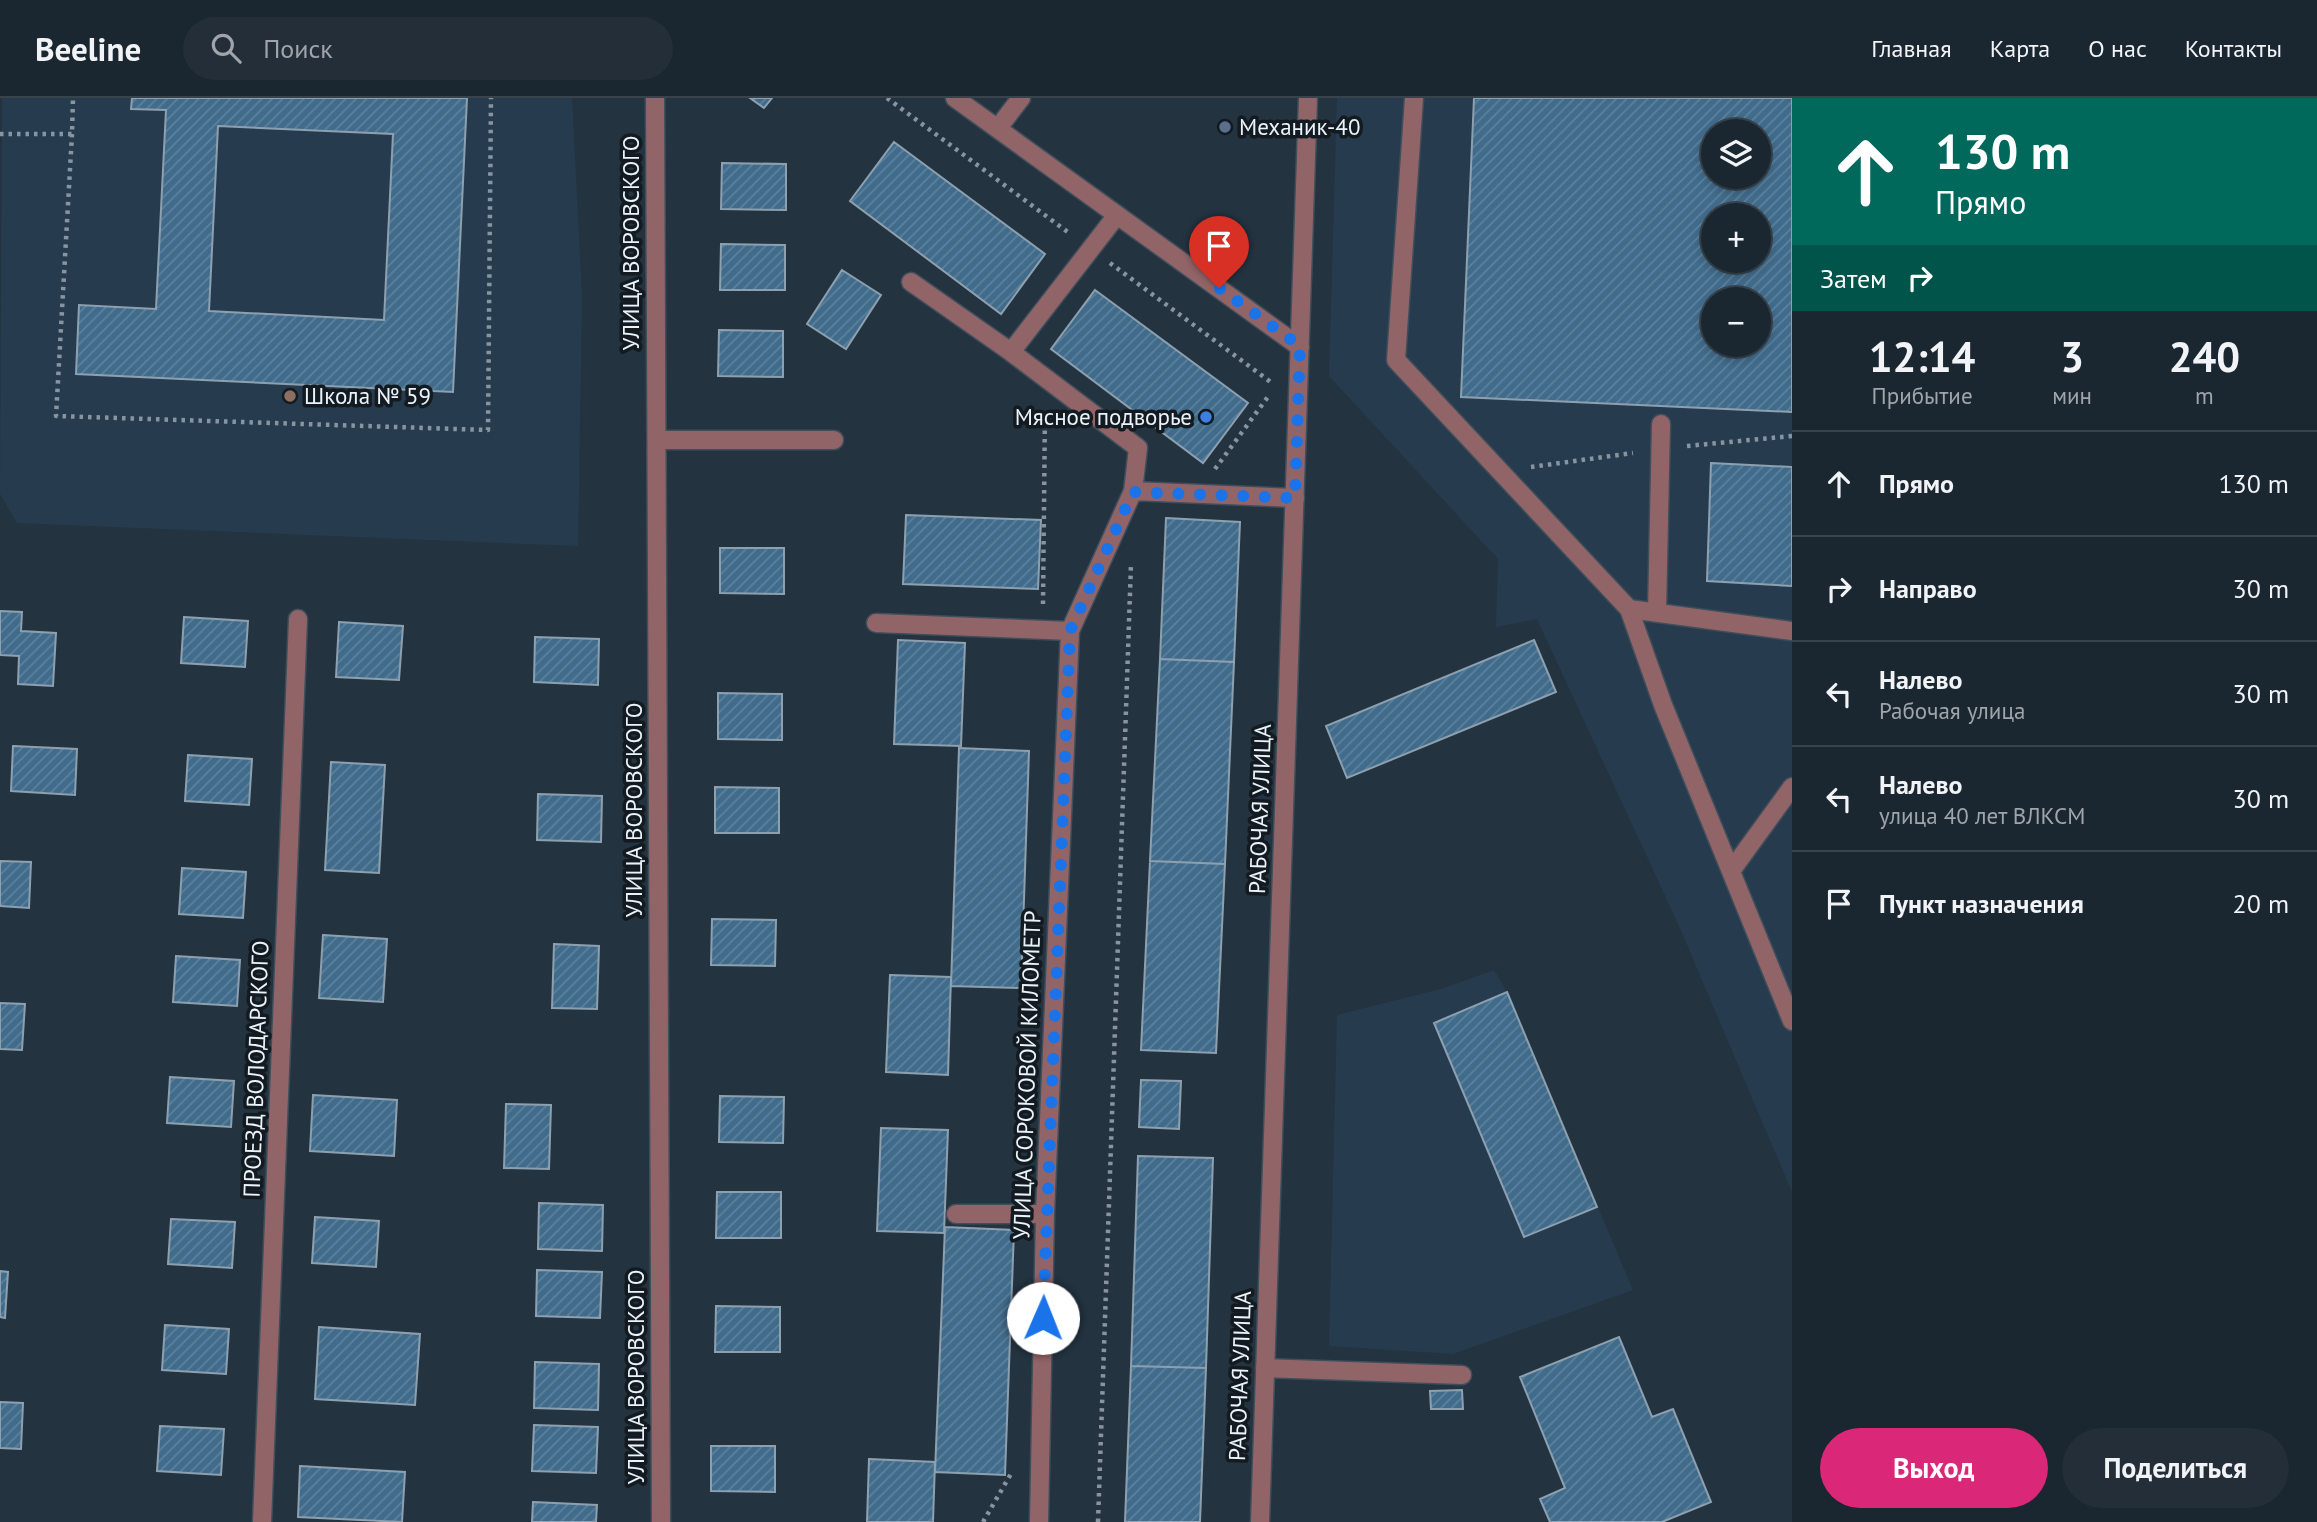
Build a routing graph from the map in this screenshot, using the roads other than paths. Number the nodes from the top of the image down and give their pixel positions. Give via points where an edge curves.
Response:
1 (655, 98) edge
2 (955, 98) edge
3 (1021, 98) edge
4 (1308, 98) edge
5 (1414, 98) edge
6 (998, 128) junction
7 (1117, 215) junction
8 (911, 282) dead end
9 (1300, 346) junction
10 (1011, 352) junction
11 (1661, 424) dead end
12 (657, 440) junction
13 (834, 440) dead end
14 (1133, 492) junction
15 (1295, 498) junction
16 (1629, 609) junction
17 (1657, 613) junction
18 (298, 619) dead end
19 (876, 623) dead end
20 (1070, 631) junction
21 (1792, 631) edge
22 (1792, 787) edge
23 (1731, 871) junction
24 (1792, 1021) edge
25 (956, 1214) dead end
26 (1045, 1214) junction
27 (1265, 1368) junction
28 (1462, 1375) dead end
29 (262, 1522) edge
30 (662, 1522) edge
31 (1039, 1522) edge
32 (1260, 1522) edge

1 - 12 street, УЛИЦА ВОРОВСКОГО
2 - 6 street
3 - 6 street
4 - 9 street, РАБОЧАЯ УЛИЦА
5 - 16 street via 1396,360
6 - 7 street
7 - 9 street
7 - 10 street
8 - 10 street
9 - 15 street, РАБОЧАЯ УЛИЦА
10 - 14 street via 1138,448
11 - 17 street
12 - 13 street
12 - 30 street, УЛИЦА ВОРОВСКОГО
14 - 15 street
14 - 20 street
15 - 27 street, РАБОЧАЯ УЛИЦА
16 - 17 street
16 - 23 street
17 - 21 street
18 - 29 street, ПРОЕЗД ВОЛОДАРСКОГО
19 - 20 street
20 - 26 street, УЛИЦА СОРОКОВОЙ КИЛОМЕТР
22 - 23 street
23 - 24 street
25 - 26 street
26 - 31 street, УЛИЦА СОРОКОВОЙ КИЛОМЕТР
27 - 28 street
27 - 32 street, РАБОЧАЯ УЛИЦА

